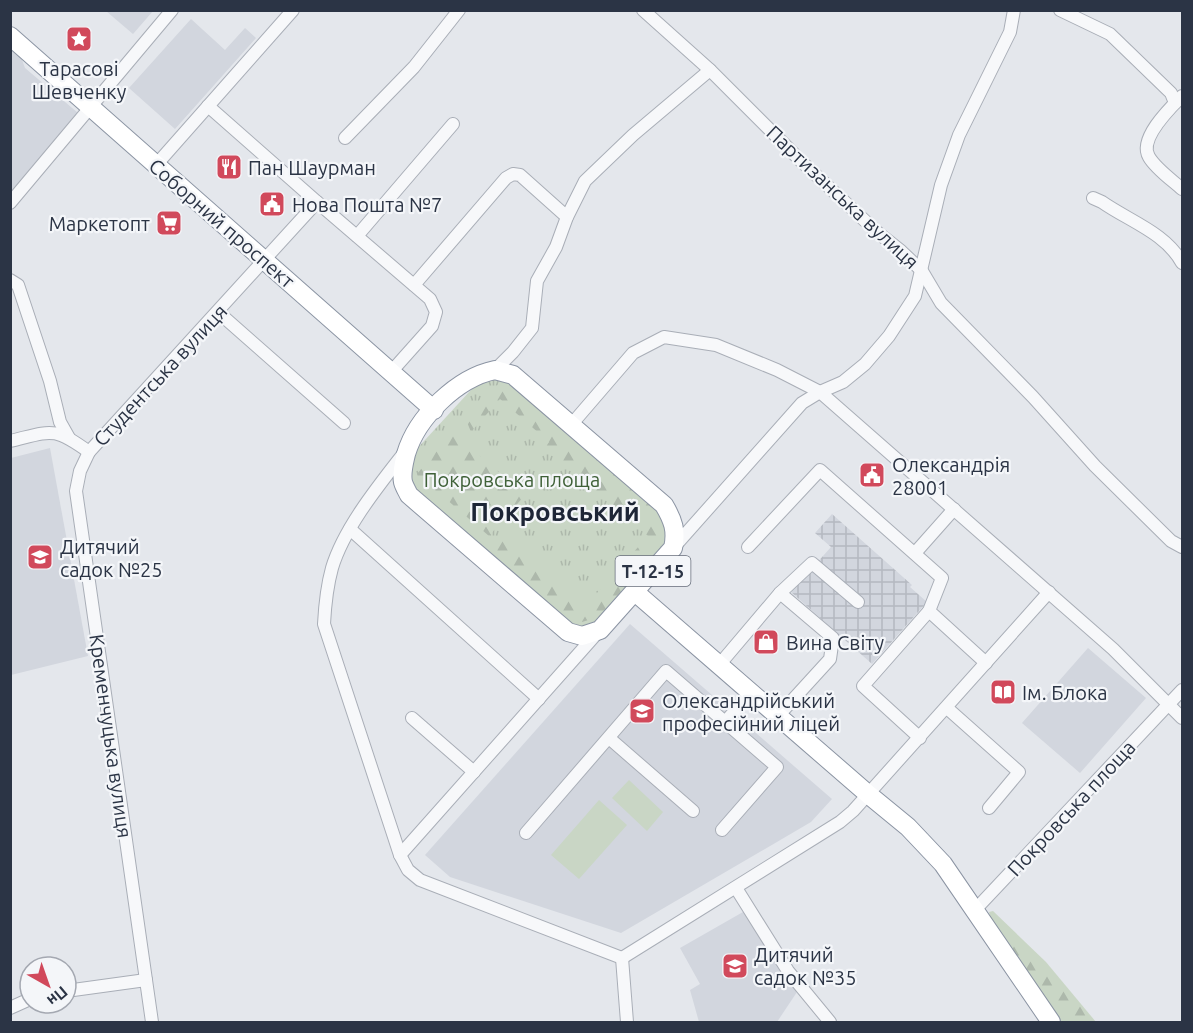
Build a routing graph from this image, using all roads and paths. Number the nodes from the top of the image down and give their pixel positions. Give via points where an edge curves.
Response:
1 (172, 10) edge
2 (292, 10) edge
3 (459, 10) edge
4 (643, 10) edge
5 (1014, 10) edge
6 (1060, 10) edge
7 (10, 36) edge
8 (710, 70) junction
9 (1179, 99) edge
10 (208, 106) junction
11 (91, 107) junction
12 (453, 124) dead end
13 (345, 138) dead end
14 (156, 165) junction
15 (1182, 189) edge
16 (1093, 198) dead end
17 (317, 202) junction
18 (10, 203) edge
19 (567, 218) junction
20 (357, 236) junction
21 (266, 261) junction
22 (1182, 263) edge
23 (922, 271) junction
24 (10, 280) edge
25 (414, 285) junction
26 (218, 312) junction
27 (495, 370) junction
28 (391, 372) junction
29 (820, 392) junction
30 (434, 410) junction
31 (344, 423) dead end
32 (571, 425) junction
33 (69, 438) junction
34 (10, 441) edge
35 (408, 447) junction
36 (89, 452) junction
37 (954, 509) junction
38 (350, 529) junction
39 (748, 547) dead end
40 (1182, 547) edge
41 (673, 548) junction
42 (915, 553) junction
43 (635, 592) junction
44 (1049, 592) junction
45 (780, 593) junction
46 (858, 602) dead end
47 (929, 611) junction
48 (600, 630) junction
49 (986, 663) junction
50 (719, 665) junction
51 (1182, 690) edge
52 (751, 693) junction
53 (538, 699) junction
54 (1169, 705) junction
55 (947, 708) junction
56 (778, 716) junction
57 (412, 718) dead end
58 (1182, 718) edge
59 (724, 722) junction
60 (609, 738) junction
61 (920, 738) junction
62 (474, 772) junction
63 (869, 795) junction
64 (989, 808) dead end
65 (693, 811) dead end
66 (722, 830) dead end
67 (526, 833) dead end
68 (400, 855) junction
69 (736, 888) junction
70 (974, 911) junction
71 (622, 958) junction
72 (146, 980) junction
73 (78, 989) edge
74 (152, 1023) edge
75 (627, 1023) edge
76 (830, 1023) edge
77 (1051, 1023) edge

1 - 11 street
2 - 10 street
3 - 13 street via 414,68
4 - 8 street, Партизанська вулиця
5 - 23 street via 1010,32 959,135 941,185
6 - 9 street via 1110,34
7 - 11 highway, Соборний проспект
8 - 19 street via 585,181
8 - 23 street, Партизанська вулиця via 802,162
9 - 15 street via 1150,133 1146,146 1149,158
10 - 14 street
10 - 17 street
11 - 14 highway, Соборний проспект
11 - 18 street
12 - 20 street
14 - 21 highway, Соборний проспект
16 - 22 street via 1162,238
17 - 20 street
17 - 21 street, Студентська вулиця
19 - 25 street via 520,175 513,174
19 - 27 street via 537,281 532,328
20 - 25 street
21 - 26 street, Студентська вулиця
21 - 28 highway, Соборний проспект
23 - 29 street via 915,296 889,336 843,382
23 - 40 street, Партизанська вулиця via 940,303 1112,482
24 - 33 street via 18,285 60,423
25 - 28 street via 430,299 435,312 432,326
26 - 31 street
26 - 36 street, Студентська вулиця
27 - 30 highway via 479,374 452,391
27 - 32 highway, Т-12-15 via 513,375
28 - 30 highway, Соборний проспект
29 - 32 street via 716,345 664,337 633,354
29 - 37 street
29 - 41 street via 802,403
30 - 35 highway via 417,428
32 - 41 highway, Т-12-15 via 664,505 676,534
33 - 34 street, Студентська вулиця via 50,431
33 - 36 street, Студентська вулиця
35 - 38 street
35 - 48 highway via 402,481 409,495 568,632 582,636
36 - 72 street, Кременчуцька вулиця via 76,491
37 - 42 street
37 - 44 street
38 - 53 street
38 - 68 street via 332,566 324,624
39 - 42 street via 820,470
41 - 43 highway, Т-12-15
42 - 47 street via 942,578
43 - 48 highway, Т-12-15
43 - 50 highway, Т-12-15
44 - 49 street
44 - 54 street
45 - 46 street via 812,563
45 - 50 street
45 - 56 street via 833,638 830,659
47 - 49 street
47 - 61 street via 863,686
48 - 53 street
49 - 55 street
50 - 52 highway, Т-12-15
51 - 54 street, Покровська площа
52 - 56 highway, Т-12-15
52 - 59 street
53 - 62 street
54 - 58 street
54 - 70 street, Покровська площа
55 - 61 street
55 - 64 street via 1019,772
56 - 63 highway, Т-12-15
57 - 62 street
59 - 60 street via 666,671
59 - 66 street via 777,767
60 - 65 street
60 - 67 street
61 - 63 street
62 - 68 street
63 - 69 street via 840,822
63 - 70 highway, Т-12-15 via 908,827 943,864
68 - 71 street via 408,870 420,880
69 - 71 street
69 - 76 street via 788,971
70 - 77 highway, Т-12-15
71 - 75 street
72 - 73 street
72 - 74 street, Кременчуцька вулиця

